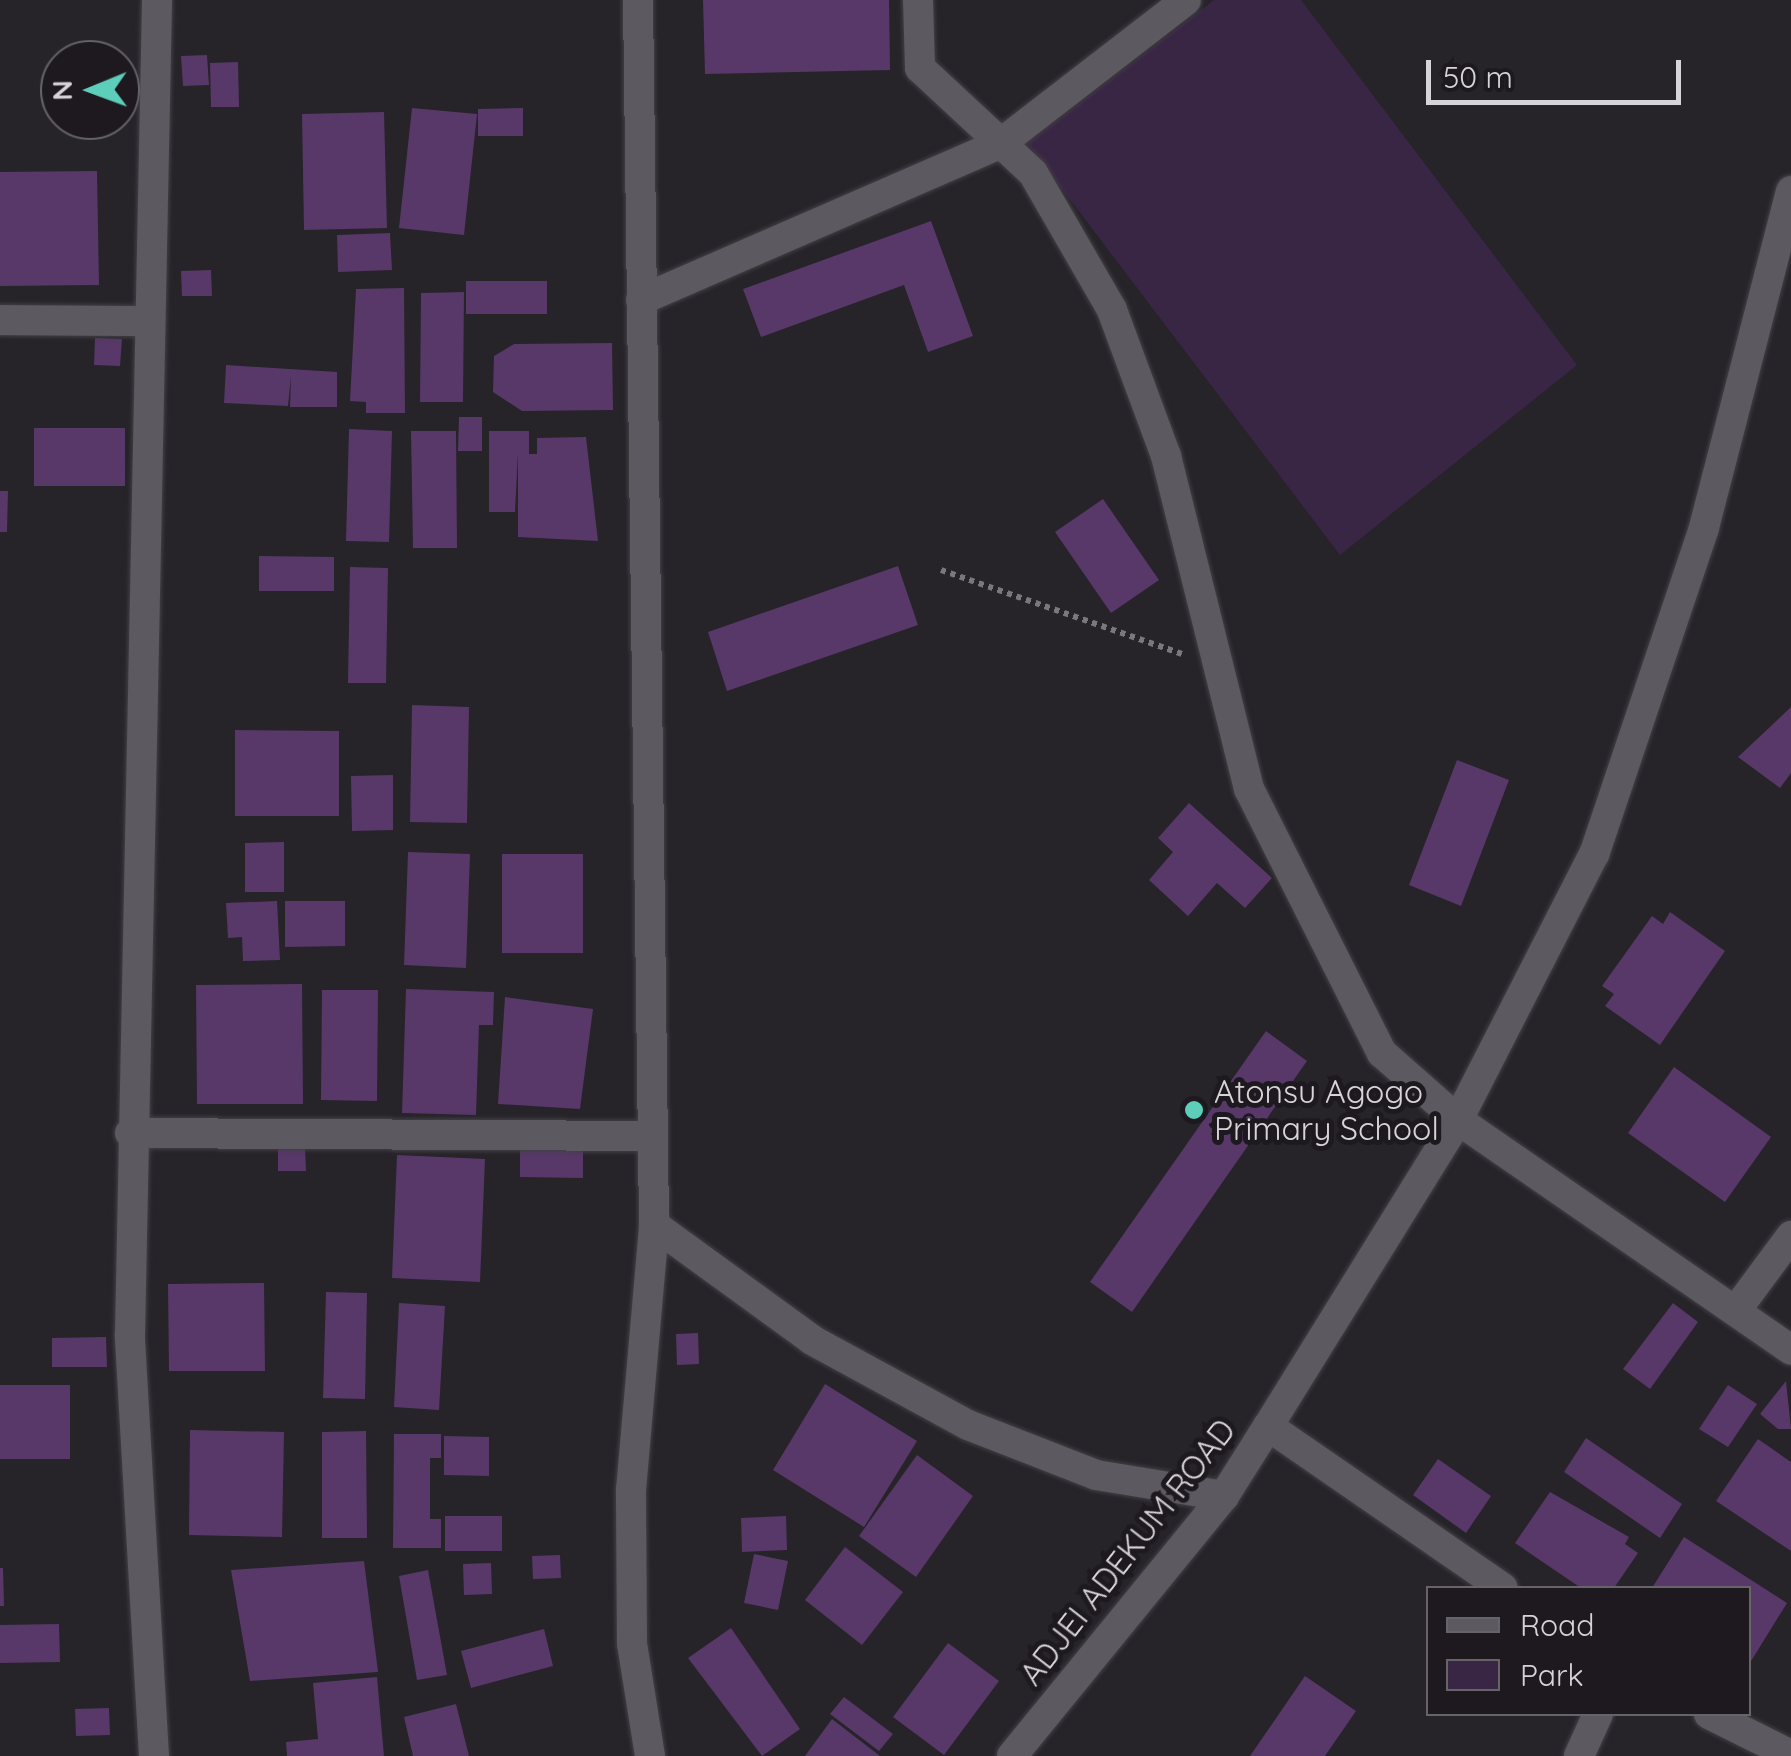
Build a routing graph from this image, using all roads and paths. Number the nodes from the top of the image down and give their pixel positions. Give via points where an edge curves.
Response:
1 (157, 0) edge
2 (638, 0) edge
3 (918, 0) edge
4 (1186, 0) edge
5 (1000, 144) junction
6 (1791, 191) edge
7 (640, 300) junction
8 (0, 320) edge
9 (149, 321) junction
10 (941, 570) dead end
11 (1212, 664) junction
12 (1458, 1120) junction
13 (130, 1133) junction
14 (647, 1136) junction
15 (654, 1225) junction
16 (1791, 1236) edge
17 (1737, 1309) junction
18 (1791, 1350) edge
19 (1268, 1426) junction
20 (1224, 1496) junction
21 (1500, 1586) edge
22 (1597, 1716) edge
23 (1713, 1716) edge
24 (1791, 1755) edge
25 (154, 1756) edge
26 (650, 1756) edge
27 (1012, 1756) edge
28 (1579, 1756) edge

1 - 9 street
2 - 7 street
3 - 5 street via 920,68
4 - 5 street
5 - 7 street
5 - 11 street via 1033,173 1112,310 1166,456
6 - 12 street via 1704,528 1594,854
7 - 14 street
8 - 9 street
9 - 13 street
10 - 11 path
11 - 12 street via 1249,789 1382,1052
12 - 17 street
12 - 19 street
13 - 14 street
13 - 25 street via 136,1557
14 - 15 street
15 - 20 street via 812,1340 951,1418 1096,1475
15 - 26 street via 631,1490 632,1644
16 - 17 street
17 - 18 street
19 - 20 street, ADJEI ADEKUM ROAD
19 - 21 street, ADJEI ADEKUM ROAD
20 - 27 street, ADJEI ADEKUM ROAD
22 - 28 street
23 - 24 street

